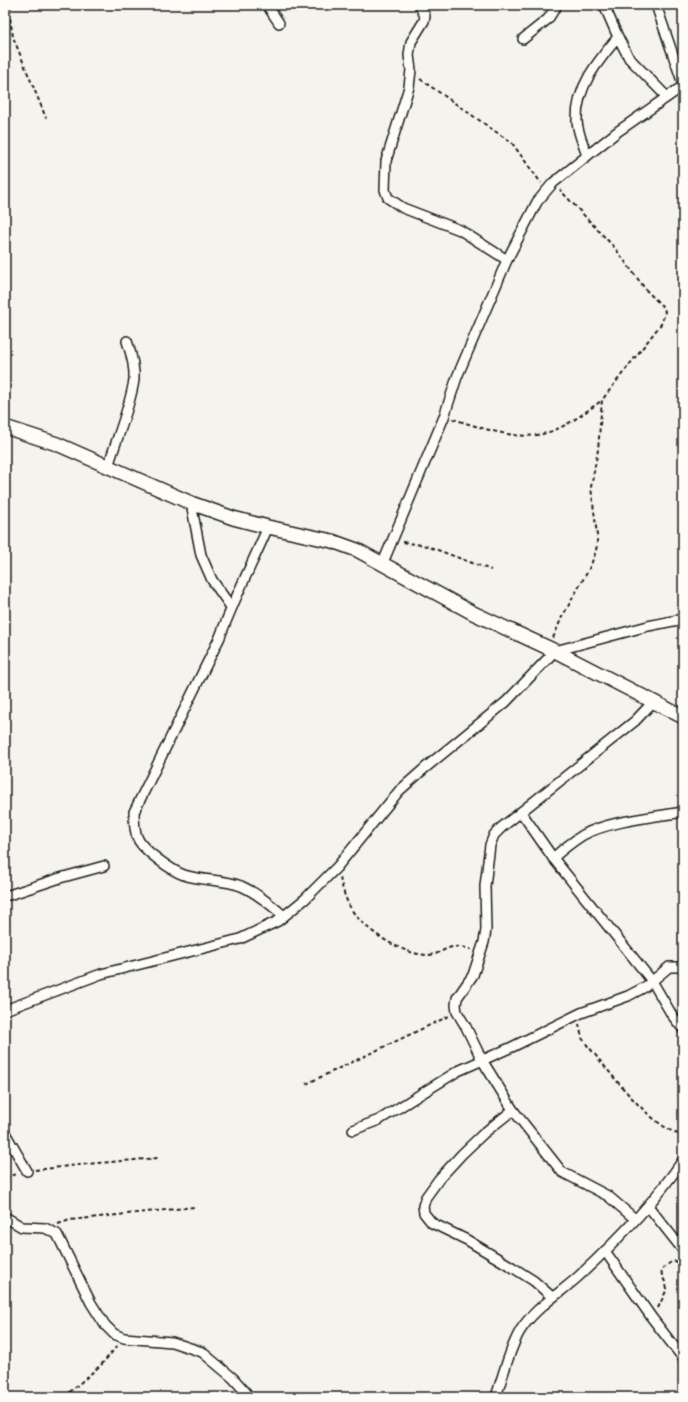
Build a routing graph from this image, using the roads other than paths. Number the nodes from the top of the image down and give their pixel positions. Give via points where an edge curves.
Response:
1 (266, 5) edge
2 (419, 5) edge
3 (557, 5) edge
4 (604, 5) edge
5 (656, 5) edge
6 (279, 23) dead end
7 (618, 37) junction
8 (522, 39) dead end
9 (683, 85) edge
10 (668, 97) junction
11 (587, 156) junction
12 (507, 260) junction
13 (127, 341) dead end
14 (5, 427) edge
15 (108, 467) junction
16 (191, 503) junction
17 (268, 527) junction
18 (382, 565) junction
19 (231, 607) junction
20 (683, 619) edge
21 (552, 650) junction
22 (653, 702) junction
23 (683, 717) edge
24 (521, 812) junction
25 (683, 812) edge
26 (553, 858) junction
27 (104, 866) dead end
28 (5, 895) edge
29 (284, 916) junction
30 (683, 967) edge
31 (652, 981) junction
32 (5, 1010) edge
33 (683, 1029) edge
34 (482, 1060) junction
35 (513, 1110) junction
36 (353, 1130) dead end
37 (5, 1133) edge
38 (683, 1160) edge
39 (27, 1171) road end
40 (648, 1206) junction
41 (5, 1218) edge
42 (635, 1219) junction
43 (683, 1250) edge
44 (605, 1251) junction
45 (552, 1297) junction
46 (683, 1358) edge
47 (250, 1397) edge
48 (496, 1397) edge

1 - 6 street
2 - 12 street via 425,16 411,42 408,55 411,70 409,87 386,161 384,190 388,198 403,208 460,230
3 - 8 street via 548,19
4 - 7 street
5 - 9 street
7 - 10 street via 630,58
7 - 11 street via 588,75 580,96 577,121
9 - 10 street
10 - 11 street
11 - 12 street via 550,187 537,202
12 - 18 street
13 - 15 street via 133,361 134,379
14 - 15 main road via 57,444
15 - 16 main road
16 - 17 main road
16 - 19 street via 201,555 212,580
17 - 18 main road via 332,541 356,550
17 - 19 street
18 - 21 main road via 473,613
19 - 29 street via 220,637 134,812 134,822 138,840 166,866 183,875 240,886 269,903
20 - 21 street
21 - 22 main road
21 - 29 street via 506,702 399,792 337,867
22 - 23 main road
22 - 24 street via 635,721
24 - 26 street
24 - 34 street via 494,835 490,845 485,886 486,930 473,975 457,998 457,1012
25 - 26 street via 621,822 585,834
26 - 31 street
27 - 28 street via 9,896
29 - 32 street via 240,939 101,974
30 - 31 street via 670,967
31 - 33 street
31 - 34 street via 628,996 581,1013
34 - 35 street
34 - 36 street via 458,1071 379,1120
35 - 42 street via 562,1172 608,1196
35 - 45 street via 484,1133 439,1179 426,1197 424,1213 432,1223 512,1267
37 - 39 street
38 - 40 street
40 - 42 street
40 - 43 street
41 - 47 street via 22,1227 45,1228 57,1234 91,1303 114,1334 124,1338 172,1342 202,1352 233,1378
42 - 44 street
44 - 45 street
44 - 46 street
45 - 48 street via 535,1312 520,1332

